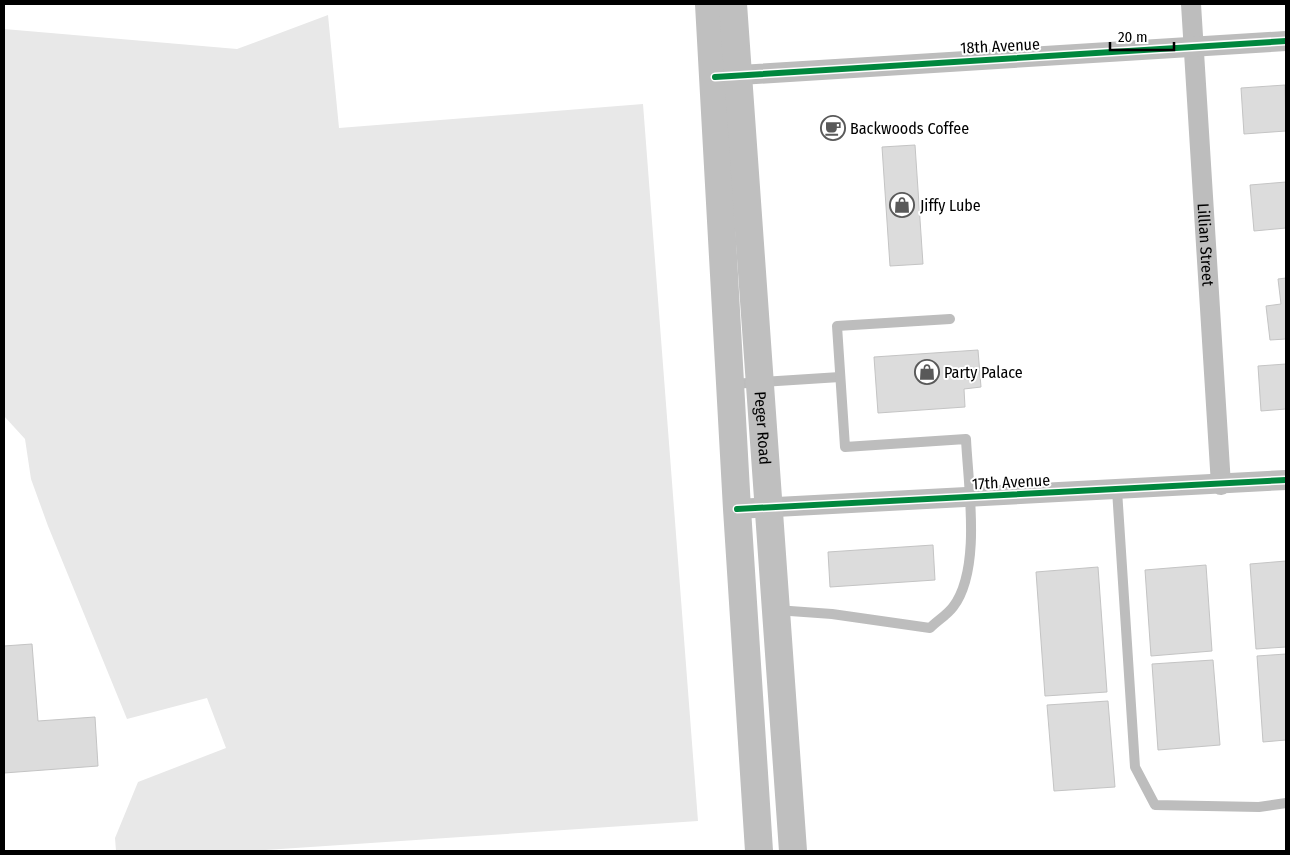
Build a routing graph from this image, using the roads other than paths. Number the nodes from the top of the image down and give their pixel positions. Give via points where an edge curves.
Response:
1 (709, 4) edge
2 (733, 4) edge
3 (1191, 4) edge
4 (1286, 41) edge
5 (1195, 48) junction
6 (726, 76) junction
7 (950, 319) dead end
8 (840, 376) junction
9 (759, 382) junction
10 (730, 384) junction
11 (1286, 480) edge
12 (1221, 485) junction
13 (1117, 490) junction
14 (969, 498) junction
15 (768, 507) junction
16 (737, 509) junction
17 (776, 610) junction
18 (1286, 802) edge
19 (759, 851) edge
20 (792, 851) edge

1 - 6 main road, Peger Road
2 - 6 main road, Peger Road
3 - 5 street, Lillian Street
4 - 5 street, 18th Avenue
5 - 6 street, 18th Avenue
5 - 12 street, Lillian Street
6 - 9 main road, Peger Road
6 - 10 main road, Peger Road
7 - 8 lane via 837,326
8 - 9 lane
8 - 14 lane via 845,447 966,439
9 - 10 lane
9 - 15 main road, Peger Road
10 - 16 main road, Peger Road
11 - 12 street, 17th Avenue
12 - 13 street, 17th Avenue
13 - 14 street, 17th Avenue
13 - 18 lane via 1134,767 1155,805 1259,807
14 - 15 street, 17th Avenue
14 - 17 lane via 971,545 967,577 953,607 930,628 832,614
15 - 16 street, 17th Avenue
15 - 17 main road, Peger Road
16 - 19 main road, Peger Road
17 - 20 main road, Peger Road

